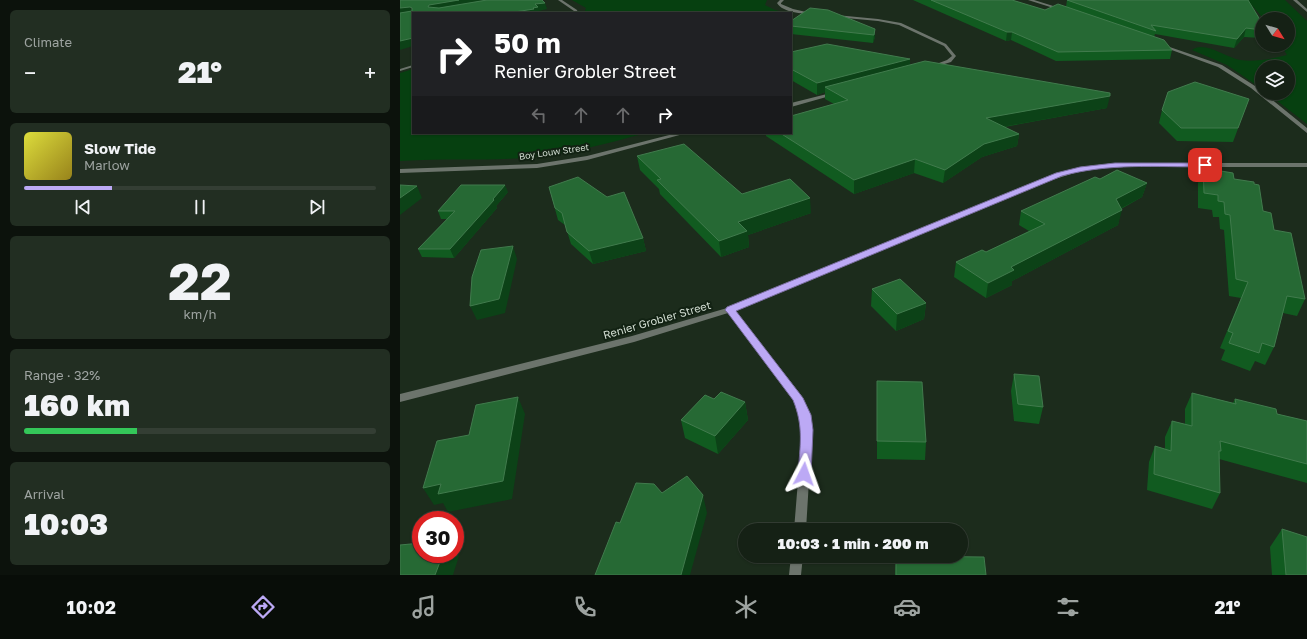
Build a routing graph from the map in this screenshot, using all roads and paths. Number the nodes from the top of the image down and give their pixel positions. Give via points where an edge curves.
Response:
1 (560, 0) edge
2 (782, 0) edge
3 (1030, 0) edge
4 (1295, 0) edge
5 (1067, 11) edge
6 (1307, 11) edge
7 (576, 12) edge
8 (818, 14) edge
9 (833, 16) edge
10 (1154, 42) edge
11 (412, 66) edge
12 (928, 68) edge
13 (400, 70) edge
14 (837, 93) edge
15 (792, 105) edge
16 (1307, 131) edge
17 (680, 134) edge
18 (1307, 165) edge
19 (400, 171) edge
20 (730, 310) junction
21 (400, 398) edge
22 (800, 523) edge
23 (796, 563) edge
24 (795, 575) edge

1 - 7 street
2 - 8 street via 779,3 784,8
3 - 5 street via 1048,3
4 - 6 street
9 - 12 street via 900,24 945,45 954,56 943,64
10 - 16 street via 1225,69 1253,87
11 - 13 street
14 - 15 street
17 - 19 street, Boy Louw Street via 587,158 536,166
18 - 20 street, Renier Grobler Street via 1115,165 1080,169 1040,182
20 - 21 street, Renier Grobler Street via 634,339
20 - 22 street via 798,398 805,415 807,430
23 - 24 street

